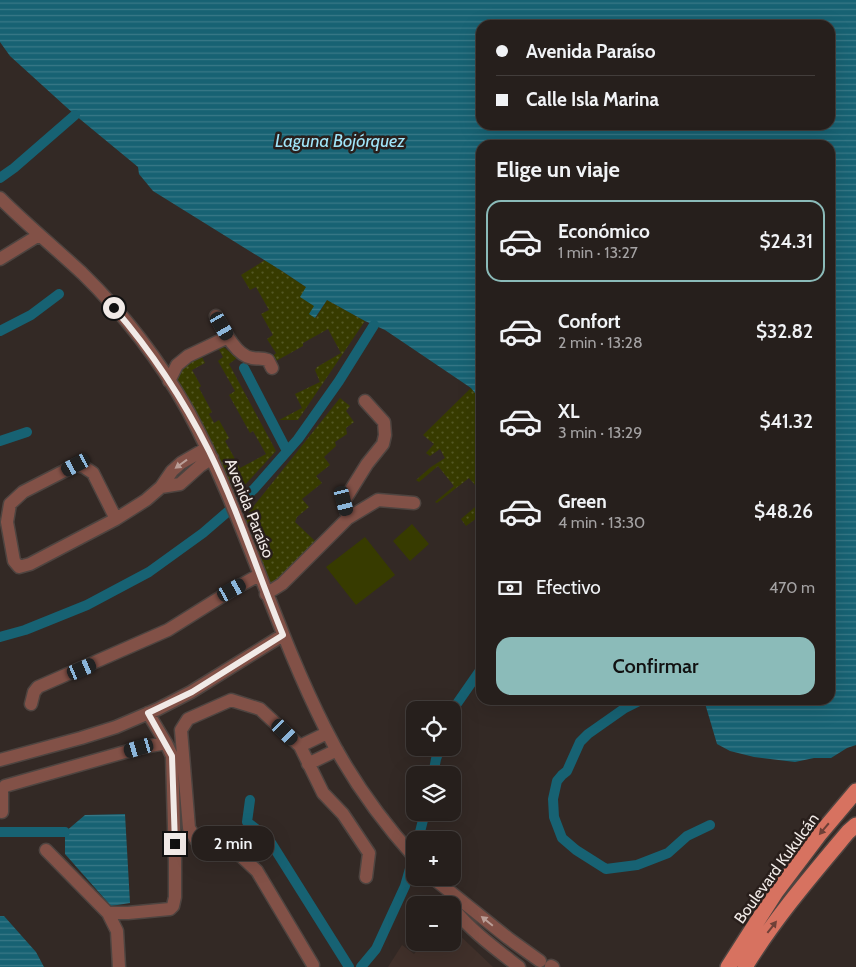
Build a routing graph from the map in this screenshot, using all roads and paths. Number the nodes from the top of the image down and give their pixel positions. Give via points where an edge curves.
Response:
1 (0, 198) edge
2 (39, 235) junction
3 (0, 259) edge
4 (216, 316) dead end
5 (228, 337) junction
6 (272, 368) dead end
7 (169, 381) junction
8 (366, 401) dead end
9 (210, 453) junction
10 (414, 503) dead end
11 (348, 518) junction
12 (116, 519) junction
13 (259, 575) junction
14 (266, 594) junction
15 (283, 635) junction
16 (31, 704) dead end
17 (148, 713) junction
18 (327, 733) junction
19 (166, 743) junction
20 (300, 746) junction
21 (337, 750) junction
22 (0, 760) edge
23 (308, 764) junction
24 (856, 792) edge
25 (2, 812) dead end
26 (856, 825) edge
27 (406, 848) edge
28 (46, 850) dead end
29 (366, 877) dead end
30 (442, 886) edge
31 (108, 913) junction
32 (128, 913) junction
33 (461, 919) edge
34 (117, 931) junction
35 (508, 938) junction
36 (498, 950) junction
37 (548, 964) edge
38 (313, 965) dead end
39 (119, 967) edge
40 (520, 967) edge
41 (728, 967) edge
42 (745, 967) edge

1 - 2 street, Avenida Paraíso
2 - 3 street
2 - 7 street, Avenida Paraíso via 105,297 134,330
4 - 5 street
5 - 6 street via 241,354 268,360
5 - 7 street via 188,356 177,365
7 - 9 street, Avenida Paraíso
8 - 11 street via 384,422 385,435 344,501
9 - 12 street via 180,484 161,487
9 - 13 street, Avenida Paraíso
10 - 11 street via 378,500
11 - 14 street via 282,584
12 - 12 street via 30,564 20,567 14,561 7,522 10,504 23,492 76,465 93,473
13 - 14 street, Avenida Paraíso
13 - 16 street via 168,630 38,688
14 - 15 street, Avenida Paraíso
15 - 17 street via 192,692
15 - 18 street, Avenida Paraíso
17 - 19 street
17 - 22 street via 116,727
18 - 20 street
18 - 21 street, Avenida Paraíso
19 - 25 street via 4,786
19 - 32 street via 172,756 173,906 170,909
20 - 23 street
20 - 38 street via 260,709 231,700 188,719 181,730 189,828 197,840 241,856 257,871
21 - 23 street
21 - 27 street, Avenida Paraíso via 374,807
23 - 29 street via 323,793 369,853
24 -> 41 main road, Boulevard Kukulcán via 776,892
42 -> 26 main road, Boulevard Kukulcán via 758,945
28 - 31 street
35 -> 30 street
31 - 32 street
31 - 34 street
32 - 34 street
33 - 36 street
34 - 39 street
35 - 36 street
35 - 37 street
36 - 40 street

